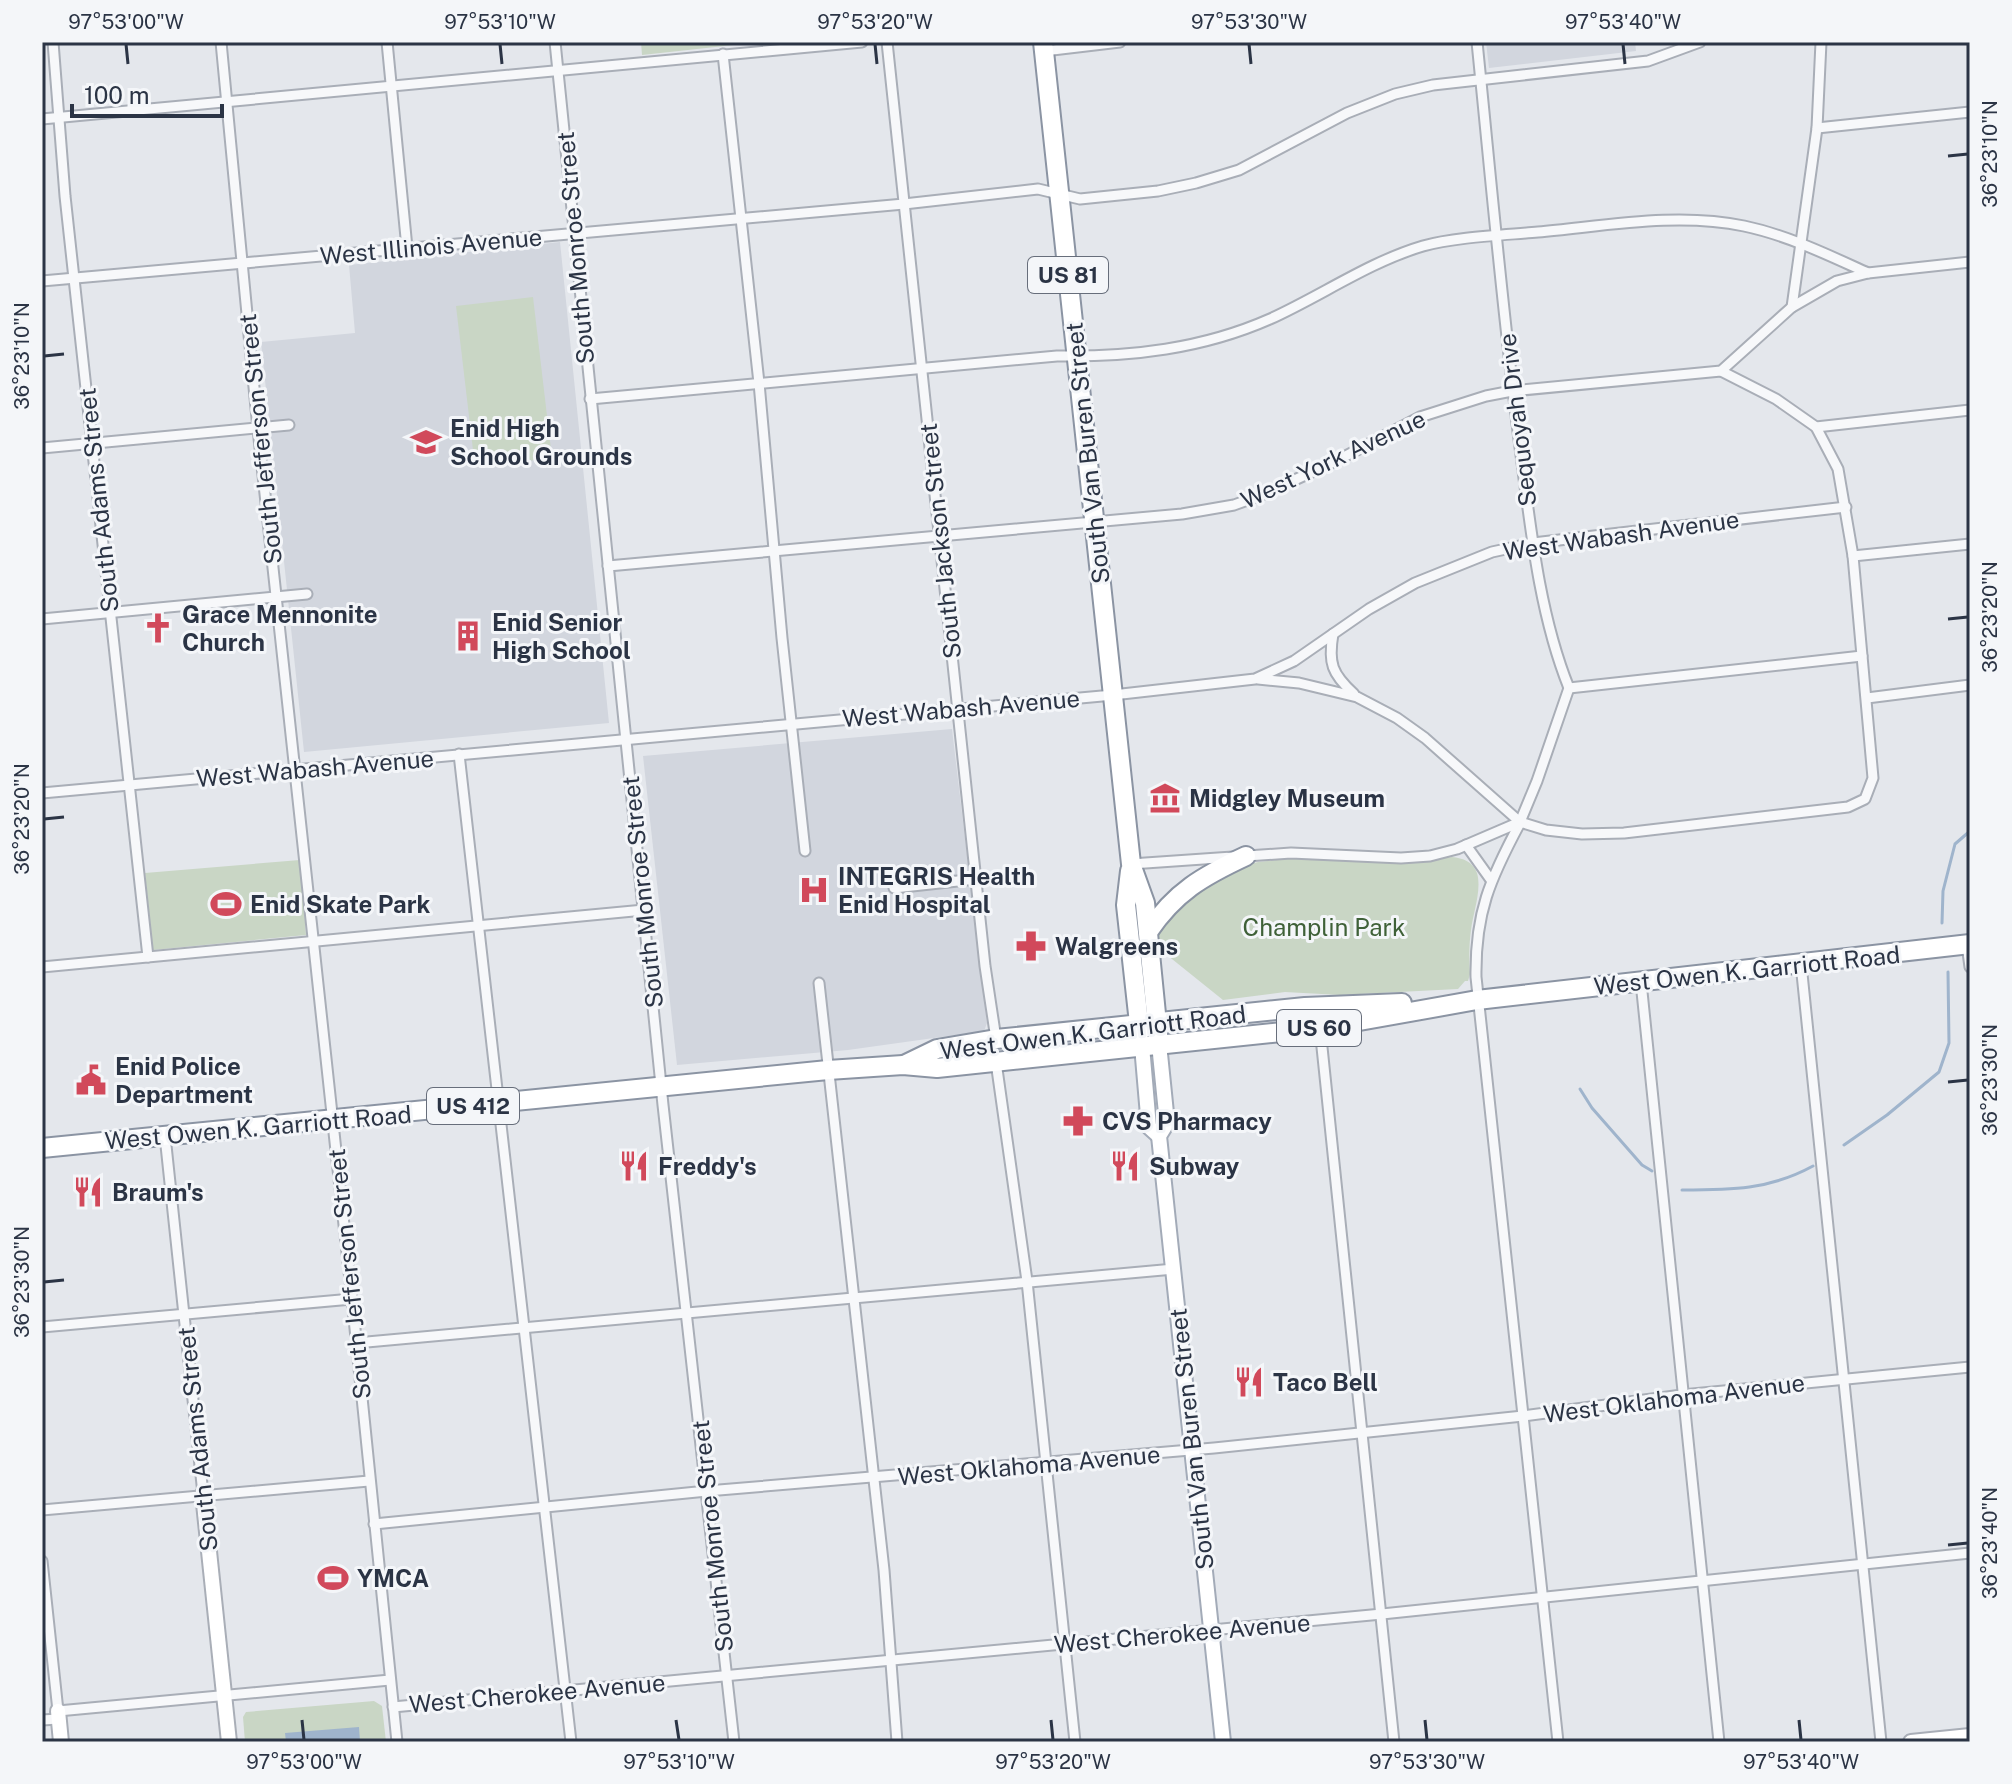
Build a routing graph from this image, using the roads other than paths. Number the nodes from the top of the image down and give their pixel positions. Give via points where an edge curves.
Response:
1 (53, 42) edge
2 (221, 42) edge
3 (387, 42) edge
4 (555, 42) edge
5 (862, 42) edge
6 (887, 42) edge
7 (1120, 42) edge
8 (1477, 42) edge
9 (1700, 42) edge
10 (1821, 42) edge
11 (1043, 46) edge
12 (723, 54) junction
13 (558, 69) junction
14 (1481, 79) junction
15 (392, 85) junction
16 (227, 100) junction
17 (1970, 112) edge
18 (61, 117) junction
19 (42, 119) edge
20 (1817, 128) junction
21 (1059, 194) junction
22 (904, 204) junction
23 (741, 219) junction
24 (573, 234) junction
25 (1497, 236) junction
26 (1802, 243) junction
27 (407, 248) junction
28 (1970, 262) edge
29 (243, 264) junction
30 (1868, 273) junction
31 (74, 278) junction
32 (42, 281) edge
33 (1792, 307) junction
34 (1077, 357) junction
35 (922, 368) junction
36 (1721, 371) junction
37 (759, 383) junction
38 (1512, 391) junction
39 (590, 399) junction
40 (1970, 410) edge
41 (289, 425) dead end
42 (1816, 427) junction
43 (258, 429) junction
44 (92, 443) junction
45 (42, 448) edge
46 (1846, 507) junction
47 (1094, 522) junction
48 (939, 536) junction
49 (1533, 543) junction
50 (1970, 544) edge
51 (775, 550) junction
52 (1853, 556) junction
53 (608, 566) junction
54 (307, 594) dead end
55 (276, 597) junction
56 (109, 613) junction
57 (42, 619) edge
58 (1333, 634) junction
59 (1862, 656) junction
60 (1255, 679) junction
61 (1970, 685) edge
62 (1569, 688) junction
63 (1113, 695) junction
64 (1357, 697) junction
65 (1867, 698) junction
66 (959, 709) junction
67 (793, 723) junction
68 (627, 739) junction
69 (459, 754) junction
70 (295, 770) junction
71 (129, 785) junction
72 (42, 793) edge
73 (1520, 822) junction
74 (1466, 845) junction
75 (805, 851) dead end
76 (1246, 856) junction
77 (1131, 864) junction
78 (976, 879) junction
79 (1491, 880) junction
80 (894, 888) dead end
81 (644, 910) junction
82 (478, 925) junction
83 (1148, 932) junction
84 (313, 941) junction
85 (1969, 944) edge
86 (148, 957) junction
87 (1801, 964) junction
88 (42, 967) edge
89 (1970, 967) edge
90 (1641, 982) junction
91 (819, 983) dead end
92 (1477, 1000) junction
93 (1148, 1022) junction
94 (1320, 1028) junction
95 (996, 1039) junction
96 (1150, 1045) junction
97 (996, 1062) junction
98 (903, 1065) junction
99 (828, 1070) junction
100 (663, 1088) junction
101 (499, 1104) junction
102 (333, 1120) junction
103 (165, 1136) junction
104 (42, 1148) edge
105 (1174, 1269) junction
106 (1027, 1281) junction
107 (855, 1297) junction
108 (352, 1299) junction
109 (687, 1312) junction
110 (184, 1314) junction
111 (42, 1327) edge
112 (524, 1327) junction
113 (356, 1343) junction
114 (1970, 1367) edge
115 (1844, 1379) junction
116 (1682, 1395) junction
117 (1523, 1416) junction
118 (1362, 1433) junction
119 (1193, 1450) junction
120 (1047, 1463) junction
121 (873, 1479) junction
122 (369, 1481) junction
123 (707, 1491) junction
124 (203, 1494) junction
125 (544, 1507) junction
126 (42, 1510) edge
127 (374, 1524) junction
128 (1970, 1553) edge
129 (42, 1561) edge
130 (1863, 1563) junction
131 (1702, 1580) junction
132 (1542, 1596) junction
133 (1382, 1614) junction
134 (1211, 1631) junction
135 (1065, 1644) junction
136 (892, 1660) junction
137 (727, 1675) junction
138 (390, 1680) junction
139 (565, 1690) junction
140 (225, 1697) junction
141 (393, 1707) junction
142 (58, 1715) junction
143 (42, 1720) edge
144 (1970, 1736) edge
145 (61, 1742) edge
146 (229, 1742) edge
147 (397, 1742) edge
148 (571, 1742) edge
149 (734, 1742) edge
150 (897, 1742) edge
151 (1075, 1742) edge
152 (1223, 1742) edge
153 (1394, 1742) edge
154 (1558, 1742) edge
155 (1719, 1742) edge
156 (1881, 1742) edge
157 (1911, 1742) edge

1 - 18 street, South Adams Street
2 - 16 street, South Jefferson Street
3 - 15 street
4 - 13 street, South Monroe Street
5 - 12 street
6 - 22 street, South Jackson Street
7 - 11 street
8 - 14 street, Sequoyah Drive
9 - 14 street, West Illinois Avenue via 1648,61
10 - 20 street
11 - 21 highway, South Van Buren Street / US 81
12 - 13 street
12 - 23 street
13 - 15 street
13 - 24 street, South Monroe Street
14 - 21 street, West Illinois Avenue via 1395,94 1239,170 1196,183 1080,199
14 - 25 street, Sequoyah Drive
15 - 16 street
15 - 27 street
16 - 18 street
16 - 29 street, South Jefferson Street
17 - 20 street
18 - 19 street
18 - 31 street, South Adams Street
20 - 26 street
21 - 22 street, West Illinois Avenue via 1038,189
21 - 34 highway, South Van Buren Street / US 81
22 - 23 street, West Illinois Avenue
22 - 35 street, South Jackson Street
23 - 24 street, West Illinois Avenue
23 - 37 street
24 - 27 street, West Illinois Avenue
24 - 39 street, South Monroe Street
25 - 26 street via 1681,219 1743,225
25 - 34 street via 1424,245 1215,341
25 - 38 street, Sequoyah Drive
26 - 30 street
26 - 33 street
27 - 29 street, West Illinois Avenue
28 - 30 street
29 - 31 street, West Illinois Avenue
29 - 43 street, South Jefferson Street
30 - 33 street via 1837,281
31 - 32 street, West Illinois Avenue
31 - 44 street, South Adams Street
33 - 36 street
34 - 35 street
34 - 47 highway, South Van Buren Street / US 81
35 - 37 street
35 - 48 street, South Jackson Street
36 - 38 street, West York Avenue
36 - 42 street
37 - 39 street
37 - 51 street
38 - 47 street, West York Avenue via 1420,417 1234,505
38 - 49 street, Sequoyah Drive
39 - 53 street, South Monroe Street
40 - 42 street
41 - 43 street
42 - 46 street via 1838,469
43 - 44 street
43 - 55 street, South Jefferson Street
44 - 45 street
44 - 56 street, South Adams Street
46 - 49 street, West Wabash Avenue
46 - 52 street
47 - 48 street, West York Avenue
47 - 63 highway, South Van Buren Street / US 81
48 - 51 street, West York Avenue
48 - 66 street, South Jackson Street
49 - 58 street, West Wabash Avenue via 1492,552 1415,583
49 - 62 street, Sequoyah Drive via 1556,657
50 - 52 street
51 - 53 street, West York Avenue
51 - 67 street
52 - 59 street
53 - 68 street, South Monroe Street
54 - 55 street
55 - 56 street
55 - 70 street, South Jefferson Street
56 - 57 street
56 - 71 street, South Adams Street
58 - 60 street, West Wabash Avenue
58 - 64 street via 1335,674
59 - 62 street
59 - 65 street
60 - 63 street, West Wabash Avenue
60 - 64 street
61 - 65 street
62 - 73 street
63 - 66 street, West Wabash Avenue
63 - 77 highway, South Van Buren Street / US 81
64 - 73 street via 1425,738
65 - 73 street via 1873,778 1865,799 1848,807 1624,833 1582,834
66 - 67 street, West Wabash Avenue
66 - 78 street, South Jackson Street
67 - 68 street, West Wabash Avenue
67 - 75 street
68 - 69 street, West Wabash Avenue
68 - 81 street, South Monroe Street
69 - 70 street, West Wabash Avenue
69 - 82 street
70 - 71 street, West Wabash Avenue
70 - 84 street, South Jefferson Street
71 - 72 street, West Wabash Avenue
71 - 86 street, South Adams Street
73 - 74 street
73 - 79 street
74 - 76 street via 1401,858
74 - 79 street
76 - 77 street
76 - 83 highway via 1180,893
77 - 83 highway, South Van Buren Street / US 81 via 1145,903
77 - 93 highway, South Van Buren Street / US 81 via 1126,905
78 - 80 street
78 - 95 street, South Jackson Street
79 - 92 street via 1475,948
81 - 82 street
81 - 100 street, South Monroe Street
82 - 84 street
82 - 101 street
83 - 93 highway, South Van Buren Street / US 81
84 - 86 street
84 - 102 street, South Jefferson Street
85 - 87 highway, West Owen K. Garriott Road / US 60
85 - 89 street
86 - 88 street
87 - 90 highway, West Owen K. Garriott Road / US 60
87 - 115 street
90 - 92 highway, West Owen K. Garriott Road / US 60
90 - 116 street
91 - 99 street
92 - 93 highway, West Owen K. Garriott Road / US 60 via 1305,1007
92 - 94 highway, West Owen K. Garriott Road / US 60
92 - 117 street
93 - 95 highway, West Owen K. Garriott Road / US 412
93 - 96 highway, South Van Buren Street
94 - 96 highway, West Owen K. Garriott Road / US 60
94 - 118 street
95 - 98 highway, West Owen K. Garriott Road / US 412 via 937,1049
96 - 97 highway, West Owen K. Garriott Road / US 412
96 - 105 main road, South Van Buren Street via 1167,1123 1159,1136
97 - 98 highway, West Owen K. Garriott Road / US 412 via 937,1068
97 - 106 street
98 - 99 highway, West Owen K. Garriott Road / US 412
99 - 100 highway, West Owen K. Garriott Road / US 412
99 - 107 street
100 - 101 highway, West Owen K. Garriott Road / US 412
100 - 109 street, South Monroe Street
101 - 102 highway, West Owen K. Garriott Road / US 412
101 - 112 street
102 - 103 highway, West Owen K. Garriott Road / US 412
102 - 108 street, South Jefferson Street
103 - 104 highway, West Owen K. Garriott Road / US 412
103 - 110 street, South Adams Street
105 - 106 street
105 - 119 main road, South Van Buren Street
106 - 107 street
106 - 120 street
107 - 109 street
107 - 121 street
108 - 110 street
108 - 113 street, South Jefferson Street
109 - 112 street
109 - 123 street, South Monroe Street
110 - 111 street
110 - 124 street, South Adams Street
112 - 113 street
112 - 125 street
113 - 122 street, South Jefferson Street
114 - 115 street, West Oklahoma Avenue
115 - 116 street, West Oklahoma Avenue
115 - 130 street
116 - 117 street, West Oklahoma Avenue
116 - 131 street
117 - 118 street, West Oklahoma Avenue
117 - 132 street
118 - 119 street, West Oklahoma Avenue
118 - 133 street
119 - 120 street, West Oklahoma Avenue
119 - 134 main road, South Van Buren Street
120 - 121 street, West Oklahoma Avenue
120 - 135 street
121 - 123 street, West Oklahoma Avenue
121 - 136 street
122 - 124 street
122 - 127 street, South Jefferson Street
123 - 125 street, West Oklahoma Avenue
123 - 137 street, South Monroe Street
124 - 126 street
124 - 140 main road, South Adams Street
125 - 127 street, West Oklahoma Avenue
125 - 139 street
127 - 138 street, South Jefferson Street
128 - 130 street, West Cherokee Avenue
129 - 142 street
130 - 131 street, West Cherokee Avenue
130 - 156 street
131 - 132 street, West Cherokee Avenue
131 - 155 street
132 - 133 street, West Cherokee Avenue
132 - 154 street
133 - 134 street, West Cherokee Avenue
133 - 153 street
134 - 135 street, West Cherokee Avenue
134 - 152 main road, South Van Buren Street
135 - 136 street, West Cherokee Avenue
135 - 151 street
136 - 137 street, West Cherokee Avenue
136 - 150 street
137 - 139 street, West Cherokee Avenue
137 - 149 street, South Monroe Street
138 - 140 street, West Cherokee Avenue
138 - 141 street, South Jefferson Street
139 - 141 street, West Cherokee Avenue
139 - 148 street
140 - 142 street, West Cherokee Avenue
140 - 146 main road, South Adams Street
141 - 147 street, South Jefferson Street
142 - 143 street, West Cherokee Avenue
142 - 145 main road
144 - 157 main road

